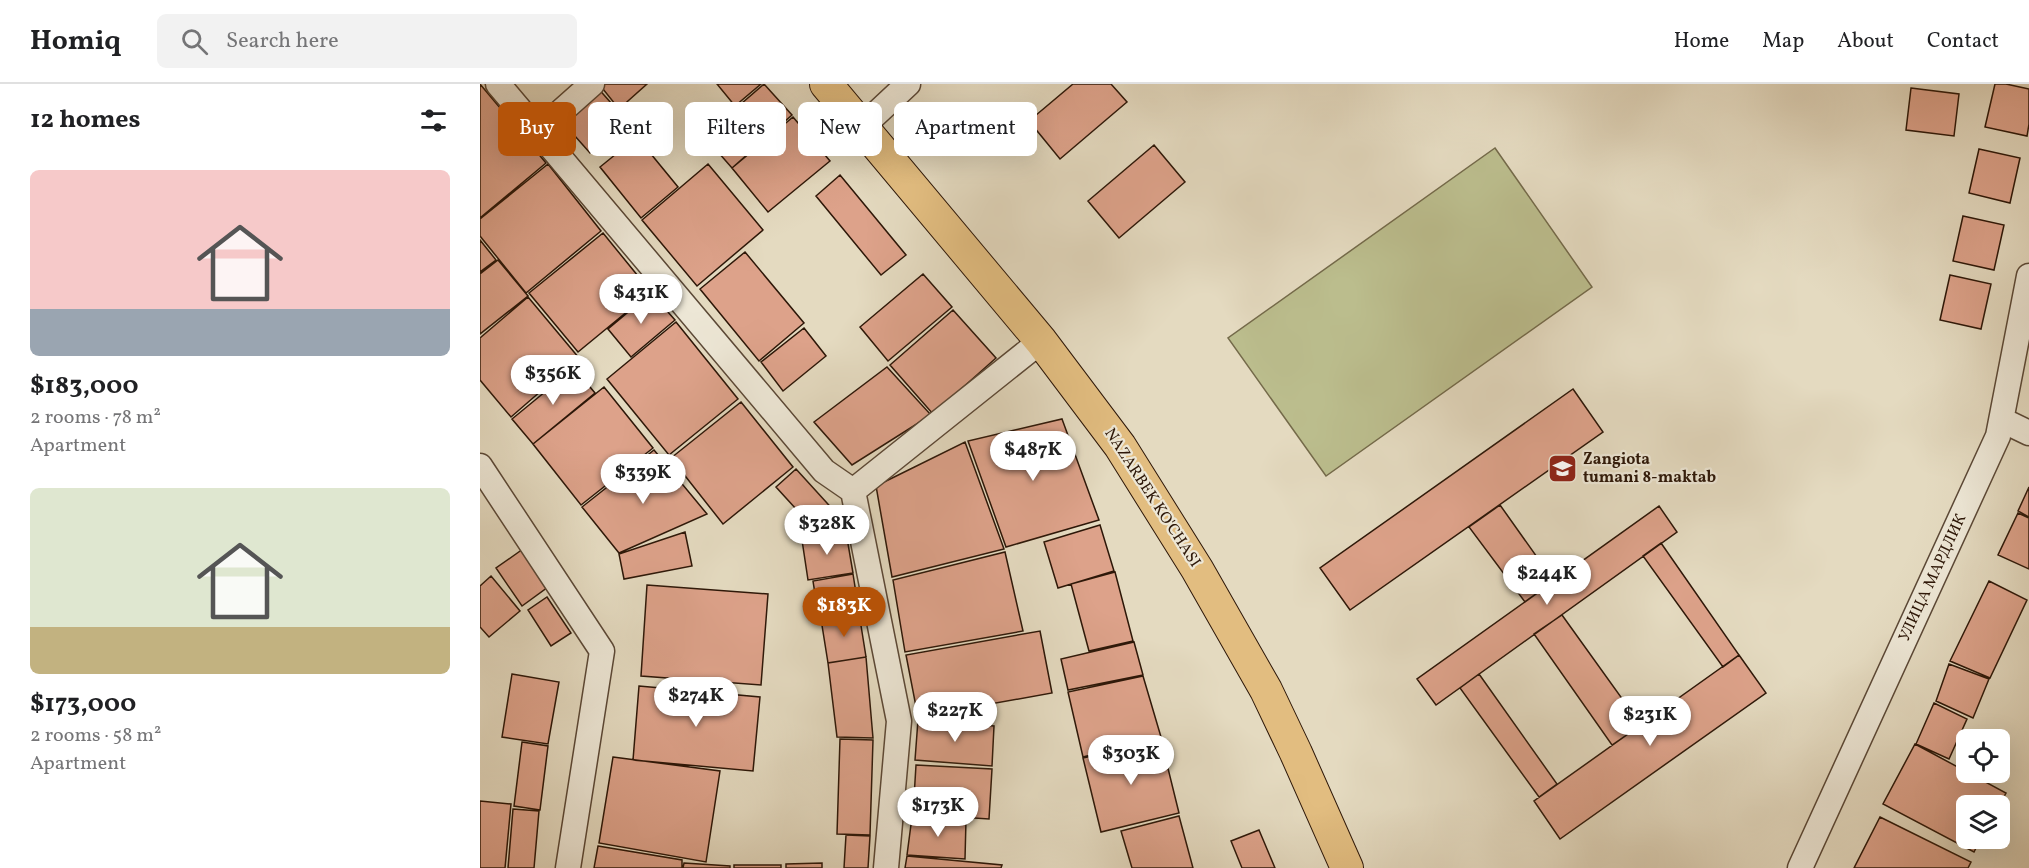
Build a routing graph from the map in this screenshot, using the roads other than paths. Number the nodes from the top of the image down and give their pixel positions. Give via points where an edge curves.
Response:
1 (498, 84) edge
2 (592, 84) edge
3 (826, 84) edge
4 (908, 84) edge
5 (513, 102) edge
6 (572, 102) edge
7 (841, 102) edge
8 (882, 108) edge
9 (882, 150) edge
10 (558, 156) edge
11 (2029, 276) edge
12 (1041, 341) junction
13 (2023, 341) edge
14 (2001, 420) junction
15 (2029, 433) edge
16 (480, 466) edge
17 (853, 491) junction
18 (568, 868) edge
19 (886, 868) edge
20 (1347, 868) edge
21 (1800, 868) edge

1 - 5 street
2 - 6 street
3 - 7 main road, NAZARBEK KO'CHASI
4 - 8 street
9 - 12 main road, NAZARBEK KO'CHASI
10 - 17 street via 824,471
11 - 13 street, УЛИЦА МАРДЛИК
12 - 17 street
12 - 20 main road, NAZARBEK KO'CHASI via 1120,446 1233,629 1266,690
13 - 14 street, УЛИЦА МАРДЛИК
14 - 15 street
14 - 21 street, УЛИЦА МАРДЛИК via 1994,447
16 - 18 street via 602,651
17 - 19 street via 899,721

